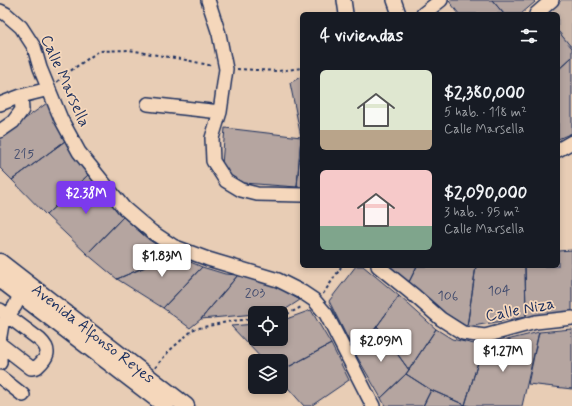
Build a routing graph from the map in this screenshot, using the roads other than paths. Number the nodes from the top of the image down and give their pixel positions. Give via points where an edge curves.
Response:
1 (208, 0) edge
2 (344, 0) edge
3 (394, 0) edge
4 (441, 0) edge
5 (552, 0) edge
6 (0, 11) edge
7 (346, 12) edge
8 (398, 12) edge
9 (426, 12) edge
10 (538, 12) edge
11 (49, 89) junction
12 (21, 96) junction
13 (0, 104) edge
14 (148, 104) dead end
15 (220, 112) junction
16 (0, 132) edge
17 (572, 142) edge
18 (560, 149) edge
19 (300, 195) edge
20 (0, 262) edge
21 (380, 268) edge
22 (0, 279) edge
23 (20, 294) junction
24 (4, 313) edge
25 (572, 318) edge
26 (0, 336) edge
27 (0, 344) edge
28 (0, 363) edge
29 (0, 377) edge
30 (23, 395) dead end
31 (166, 406) edge
32 (186, 406) edge
33 (373, 406) edge

1 - 15 street via 219,34 226,69
2 - 7 street
3 - 8 street
4 - 9 street
5 - 10 street
6 - 11 street, Calle Marsella via 21,27 31,42
11 - 12 street
11 - 33 street, Calle Marsella via 61,119 79,152 124,208 152,232 173,246 278,280 314,300 326,314
12 - 13 street
12 - 16 street via 22,110 13,122
14 - 15 street
15 - 19 street via 212,138 213,161 226,181 241,190 257,194
17 - 18 street
20 - 32 main road, Avenida Alfonso Reyes
21 - 25 street, Calle Niza via 441,319 463,333 485,336 536,322
22 - 23 main road, Avenida Alfonso Reyes
23 - 24 street via 15,306
23 - 31 main road, Avenida Alfonso Reyes
24 - 26 street
24 - 27 street via 46,345 47,356 37,368 31,368
27 - 28 street
29 - 30 street

